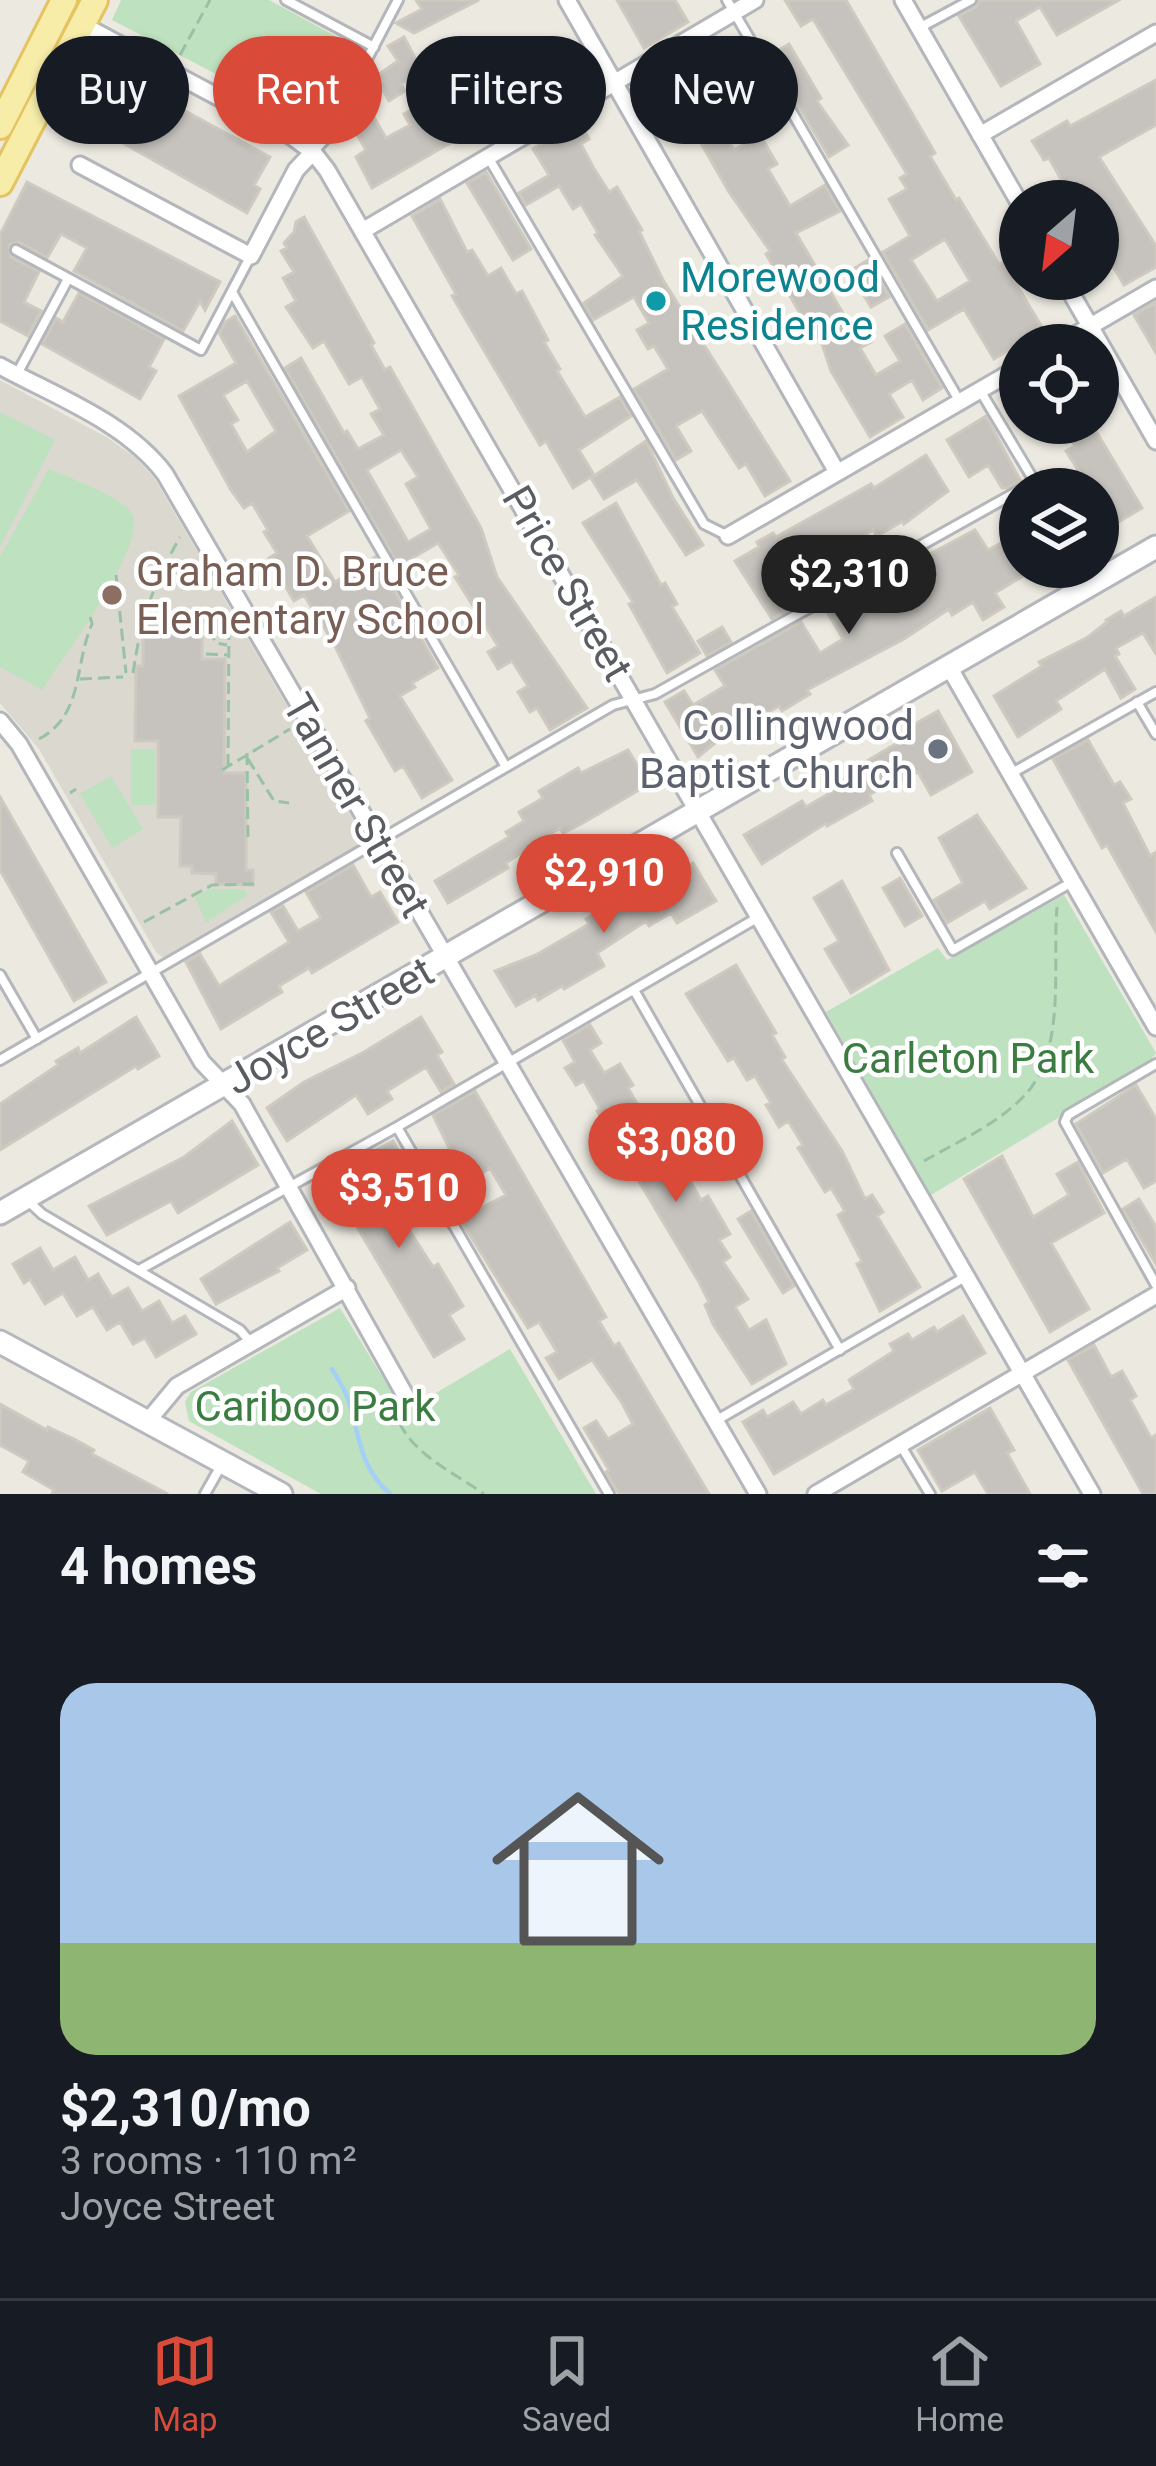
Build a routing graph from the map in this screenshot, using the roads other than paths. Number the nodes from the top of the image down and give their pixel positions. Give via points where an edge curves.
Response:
1 (64, 0) edge
2 (95, 0) edge
3 (286, 0) edge
4 (398, 0) edge
5 (567, 0) edge
6 (755, 0) edge
7 (903, 0) edge
8 (971, 0) edge
9 (730, 6) edge
10 (82, 12) edge
11 (920, 28) junction
12 (1156, 33) edge
13 (353, 36) edge
14 (380, 36) edge
15 (615, 81) junction
16 (0, 127) edge
17 (980, 135) junction
18 (321, 144) edge
19 (313, 152) junction
20 (487, 155) junction
21 (80, 165) dead end
22 (1006, 180) edge
23 (0, 182) edge
24 (364, 230) junction
25 (16, 250) dead end
26 (251, 256) junction
27 (68, 279) junction
28 (1156, 288) edge
29 (232, 292) junction
30 (1093, 324) edge
31 (0, 366) edge
32 (1119, 368) edge
33 (16, 375) junction
34 (999, 379) edge
35 (981, 390) junction
36 (960, 402) junction
37 (1149, 411) edge
38 (1156, 441) edge
39 (1026, 468) edge
40 (837, 472) junction
41 (999, 501) edge
42 (728, 536) joint
43 (1156, 547) edge
44 (1119, 563) edge
45 (1070, 588) edge
46 (950, 667) junction
47 (1156, 692) edge
48 (636, 700) junction
49 (1138, 702) junction
50 (0, 721) edge
51 (1156, 734) edge
52 (506, 767) junction
53 (1011, 773) junction
54 (698, 812) junction
55 (377, 841) junction
56 (897, 853) dead end
57 (1072, 882) junction
58 (758, 917) junction
59 (446, 957) junction
60 (152, 971) junction
61 (0, 975) edge
62 (634, 990) junction
63 (1156, 1027) edge
64 (37, 1039) junction
65 (0, 1060) edge
66 (506, 1063) junction
67 (1156, 1064) edge
68 (224, 1085) junction
69 (397, 1127) junction
70 (291, 1187) junction
71 (26, 1199) junction
72 (0, 1213) edge
73 (139, 1270) junction
74 (966, 1276) junction
75 (1156, 1285) edge
76 (346, 1288) junction
77 (1156, 1295) edge
78 (0, 1342) edge
79 (251, 1343) junction
80 (840, 1350) junction
81 (1022, 1374) junction
82 (405, 1395) road end
83 (717, 1420) junction
84 (148, 1421) junction
85 (901, 1444) junction
86 (223, 1463) junction
87 (205, 1494) edge
88 (281, 1494) edge
89 (609, 1494) edge
90 (758, 1494) edge
91 (816, 1494) edge
92 (930, 1494) edge
93 (1092, 1494) edge

1 - 16 main road
2 - 10 main road
3 - 13 lane
4 - 14 lane
5 - 15 street
6 - 9 street
7 - 11 street
8 - 11 lane
9 - 15 street
9 - 36 lane
10 - 19 street, Price Street
10 - 23 main road
11 - 17 street
12 - 17 street
15 - 20 street
15 - 40 street
17 - 22 street
18 - 19 lane
19 - 24 street, Price Street
19 - 26 street
20 - 24 street
20 - 42 lane via 704,524
21 - 26 street
24 - 48 street, Price Street
25 - 27 lane
26 - 29 lane
27 - 29 lane via 201,350
27 - 33 lane
28 - 30 street
29 - 52 lane
31 - 33 street, Tanner Street
32 - 37 street
33 - 55 street, Tanner Street via 120,432 165,473
34 - 35 street
35 - 36 street
35 - 39 lane
36 - 40 street
37 - 38 street
40 - 42 street
41 - 48 lane
43 - 44 main road, Joyce Street
45 - 46 main road, Joyce Street
46 - 53 street
46 - 54 main road, Joyce Street
47 - 49 lane
48 - 52 lane via 613,705
48 - 54 street, Price Street
49 - 51 lane
49 - 53 lane
50 - 60 street
52 - 55 lane
53 - 57 street
54 - 58 street, Price Street
54 - 59 main road, Joyce Street
55 - 59 street, Tanner Street
55 - 60 lane
56 - 57 lane via 953,950
57 - 63 street
58 - 62 lane
58 - 74 street, Price Street
59 - 66 street, Tanner Street
59 - 68 main road, Joyce Street
60 - 64 lane
60 - 68 street via 202,1062
61 - 64 lane
62 - 66 lane
62 - 80 lane
64 - 65 lane
66 - 69 lane
66 - 83 street, Tanner Street
67 - 75 lane via 1065,1122
68 - 70 street
68 - 71 main road, Joyce Street
69 - 70 lane
69 - 89 lane
70 - 73 lane
70 - 76 street
71 - 72 main road, Joyce Street
71 - 73 lane
73 - 79 lane
74 - 80 lane
74 - 81 street, Price Street
76 - 79 street
76 - 82 street
77 - 81 street
78 - 84 main road
79 - 84 street via 177,1386
80 - 83 lane
81 - 85 street
81 - 93 street, Price Street
83 - 90 street, Tanner Street
84 - 86 main road
85 - 91 street
85 - 92 lane
86 - 87 lane
86 - 88 main road

